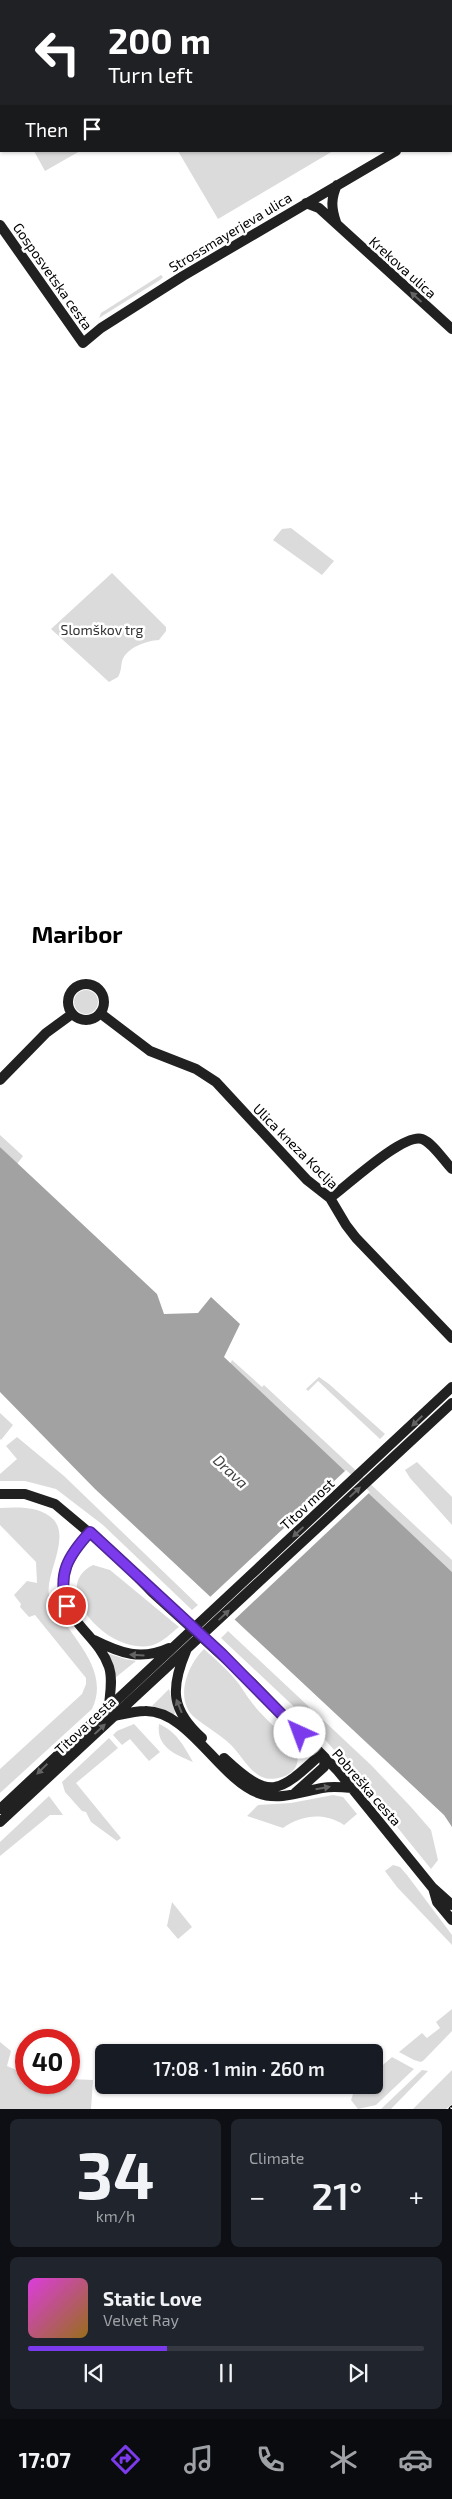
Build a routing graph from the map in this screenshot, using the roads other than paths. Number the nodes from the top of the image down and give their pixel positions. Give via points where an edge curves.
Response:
1 (394, 152) edge
2 (338, 185) junction
3 (306, 203) junction
4 (0, 225) edge
5 (337, 225) junction
6 (452, 329) edge
7 (83, 343) joint
8 (72, 1014) junction
9 (100, 1014) junction
10 (0, 1080) edge
11 (452, 1169) edge
12 (330, 1198) junction
13 (452, 1338) edge
14 (452, 1388) edge
15 (452, 1403) edge
16 (0, 1494) edge
17 (90, 1532) junction
18 (94, 1640) junction
19 (184, 1645) junction
20 (109, 1705) junction
21 (114, 1716) junction
22 (322, 1756) junction
23 (352, 1788) junction
24 (295, 1793) junction
25 (0, 1809) edge
26 (0, 1822) edge
27 (432, 1887) junction
28 (452, 1905) edge
29 (452, 1920) edge

1 - 2 street, Strossmayerjeva ulica
2 - 3 street, Strossmayerjeva ulica
2 - 5 street via 332,196
3 - 5 street, Krekova ulica via 319,208
3 - 7 street, Strossmayerjeva ulica via 183,276
4 - 7 street, Gosposvetska cesta
6 -> 5 street, Krekova ulica
8 - 9 street via 85,1020
8 - 9 street via 68,1004 70,993 88,984 96,987 103,997 104,1006
8 - 10 street via 43,1036
9 - 12 street, Ulica kneza Koclja via 150,1051 196,1069 216,1082 307,1180
11 - 12 street via 426,1142 408,1139
12 - 13 street, Ulica kneza Koclja via 356,1238
14 -> 19 street, Titov most
19 -> 15 street, Titov most
16 - 17 street, Pobreška cesta via 24,1494 45,1500 63,1509
17 - 18 street via 69,1559 62,1589 76,1622
17 - 22 street, Pobreška cesta via 222,1654
19 -> 18 street via 140,1656 117,1652
18 - 20 street via 109,1667
19 - 20 street, Titova cesta
19 - 21 street, Titova cesta
22 -> 19 street via 282,1787 267,1788 253,1783 239,1772 199,1735 176,1702 175,1684
20 -> 25 street, Titova cesta
21 - 24 street via 146,1711 165,1715 251,1790 279,1796
26 -> 21 street, Titova cesta
22 - 23 street, Pobreška cesta
22 - 24 street via 324,1767
24 -> 23 street via 335,1786
23 - 27 street, Pobreška cesta
27 - 28 street, Pobreška cesta
27 - 29 street, Pobreška cesta via 437,1902

